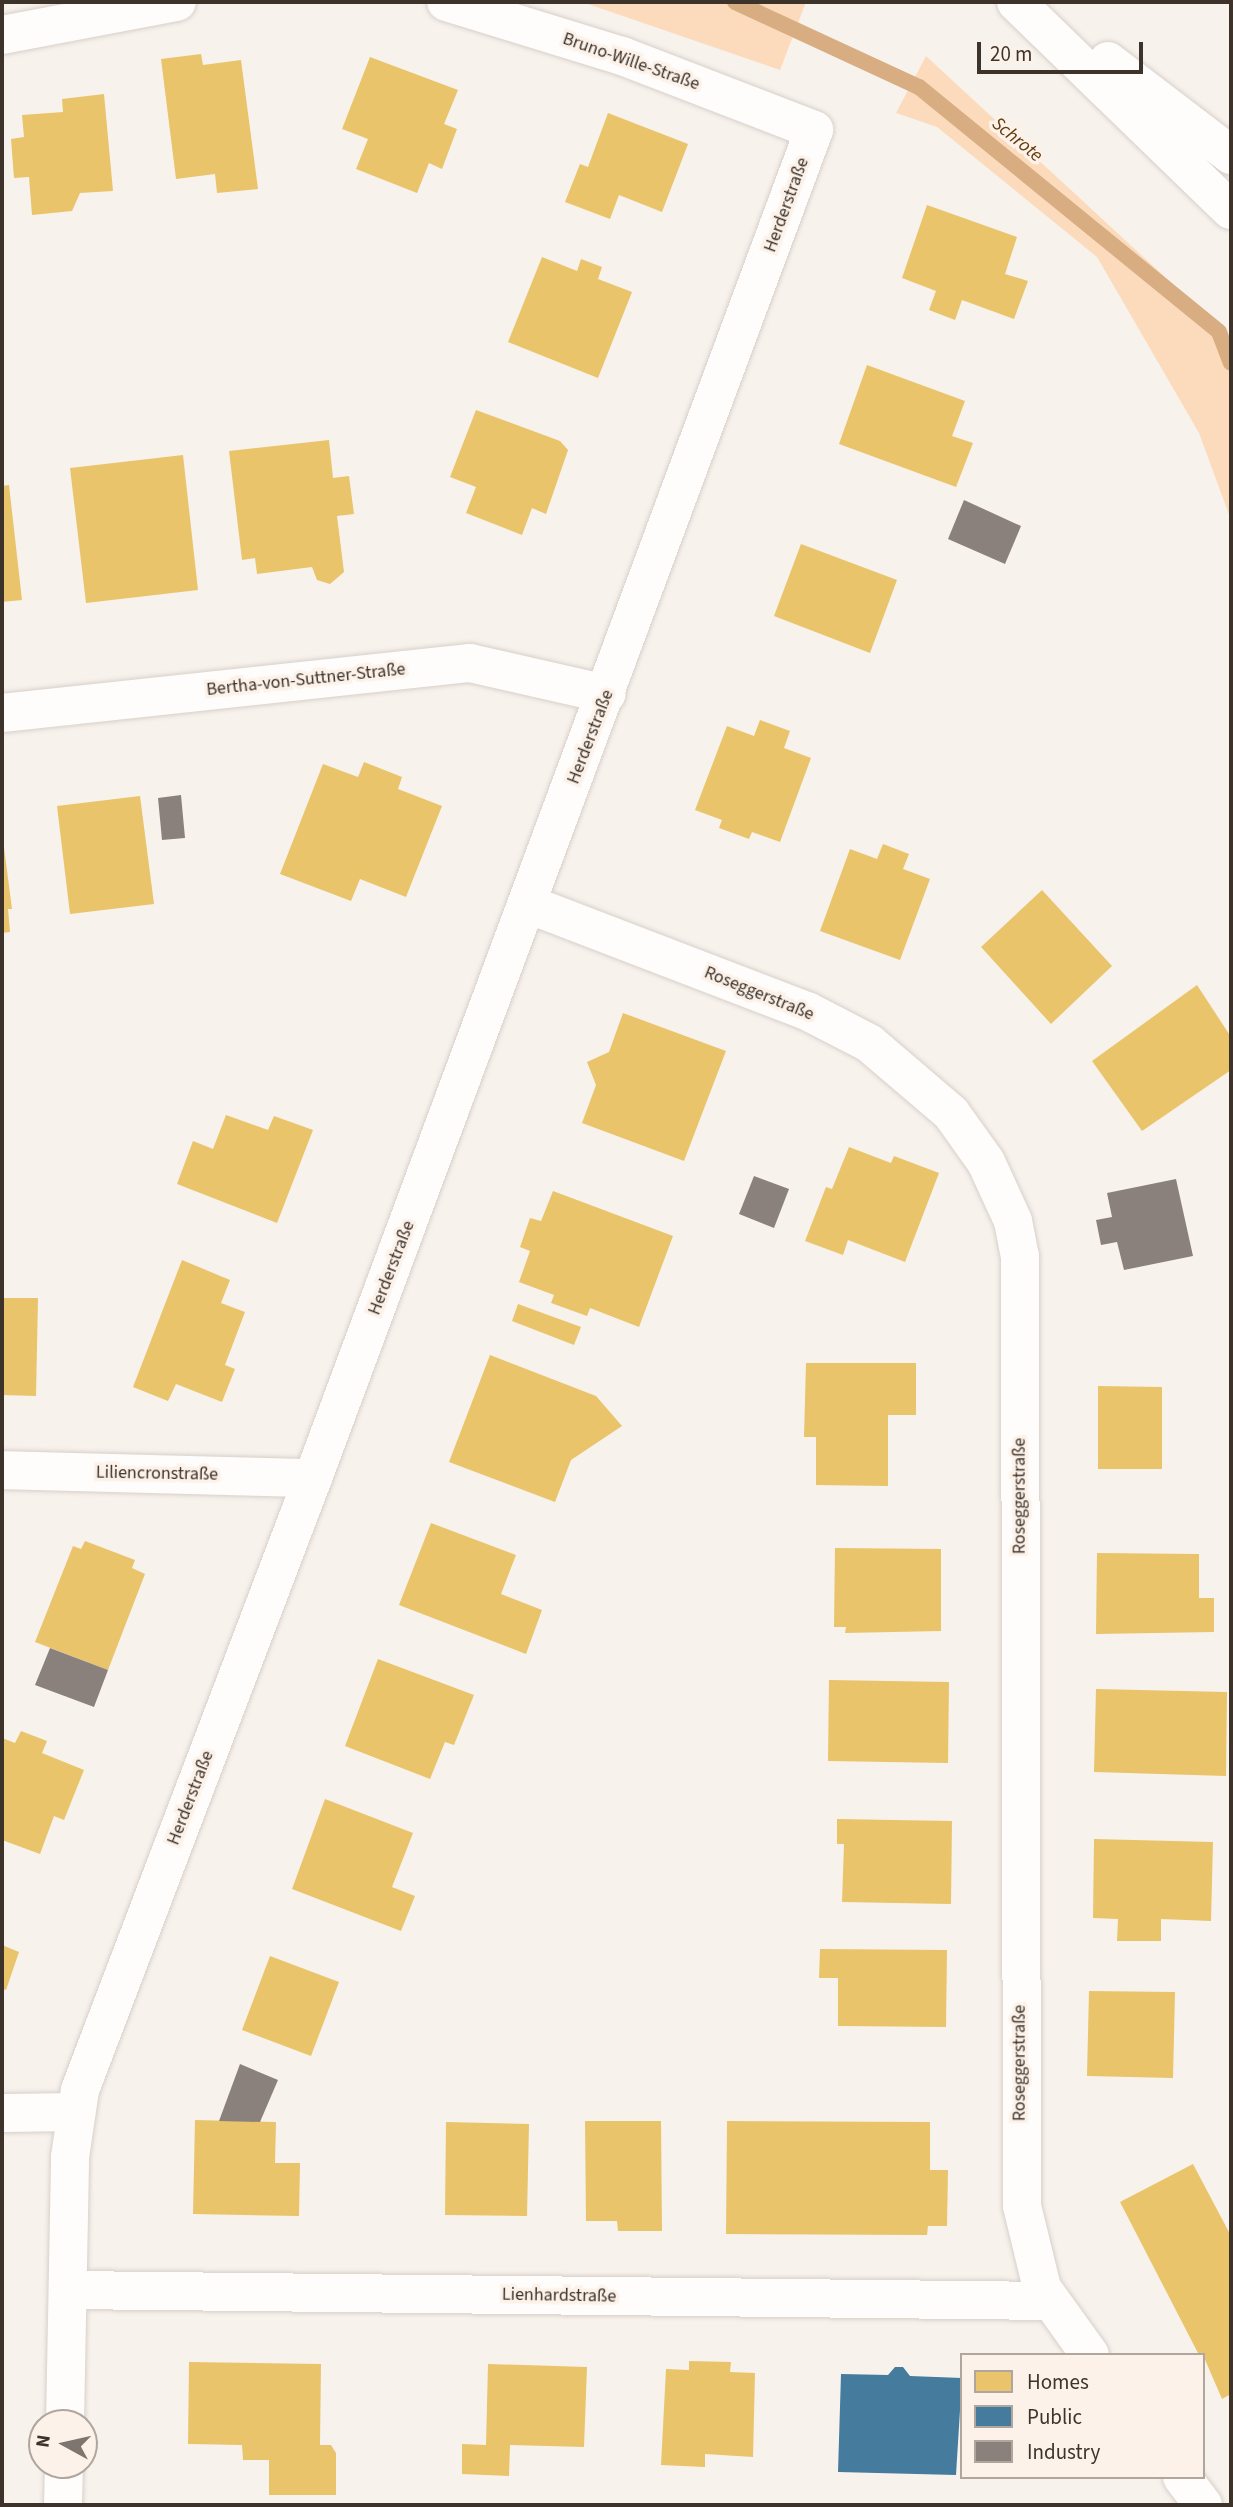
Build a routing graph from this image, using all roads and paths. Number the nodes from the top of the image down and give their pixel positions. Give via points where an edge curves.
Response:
1 (177, 2) edge
2 (446, 2) edge
3 (1016, 2) edge
4 (1031, 2) edge
5 (2, 35) edge
6 (814, 130) joint
7 (1231, 155) edge
8 (1231, 210) edge
9 (607, 694) junction
10 (2, 713) edge
11 (528, 904) junction
12 (2, 1471) edge
13 (313, 1478) junction
14 (75, 2112) junction
15 (2, 2113) edge
16 (68, 2290) junction
17 (1049, 2301) junction
18 (1088, 2353) edge
19 (65, 2409) edge
20 (64, 2479) edge
21 (1184, 2479) edge
22 (63, 2505) edge
23 (1203, 2505) edge

1 - 5 main road
2 - 6 main road, Bruno-Wille-Straße via 622,56
3 - 8 main road
4 - 7 main road
6 - 9 main road, Herderstraße
9 - 10 main road, Bertha-von-Suttner-Straße via 470,663
9 - 11 main road, Herderstraße
11 - 13 main road, Herderstraße
11 - 17 main road, Roseggerstraße via 807,1011 869,1043 951,1113 986,1162 1013,1221 1020,1256 1020,2173 1027,2240
12 - 13 main road, Liliencronstraße
13 - 14 main road, Herderstraße via 88,2067
14 - 15 main road
14 - 16 main road, Herderstraße
16 - 17 main road, Lienhardstraße
16 - 19 main road, Herderstraße
17 - 18 main road, Roseggerstraße
20 - 22 main road
21 - 23 main road

